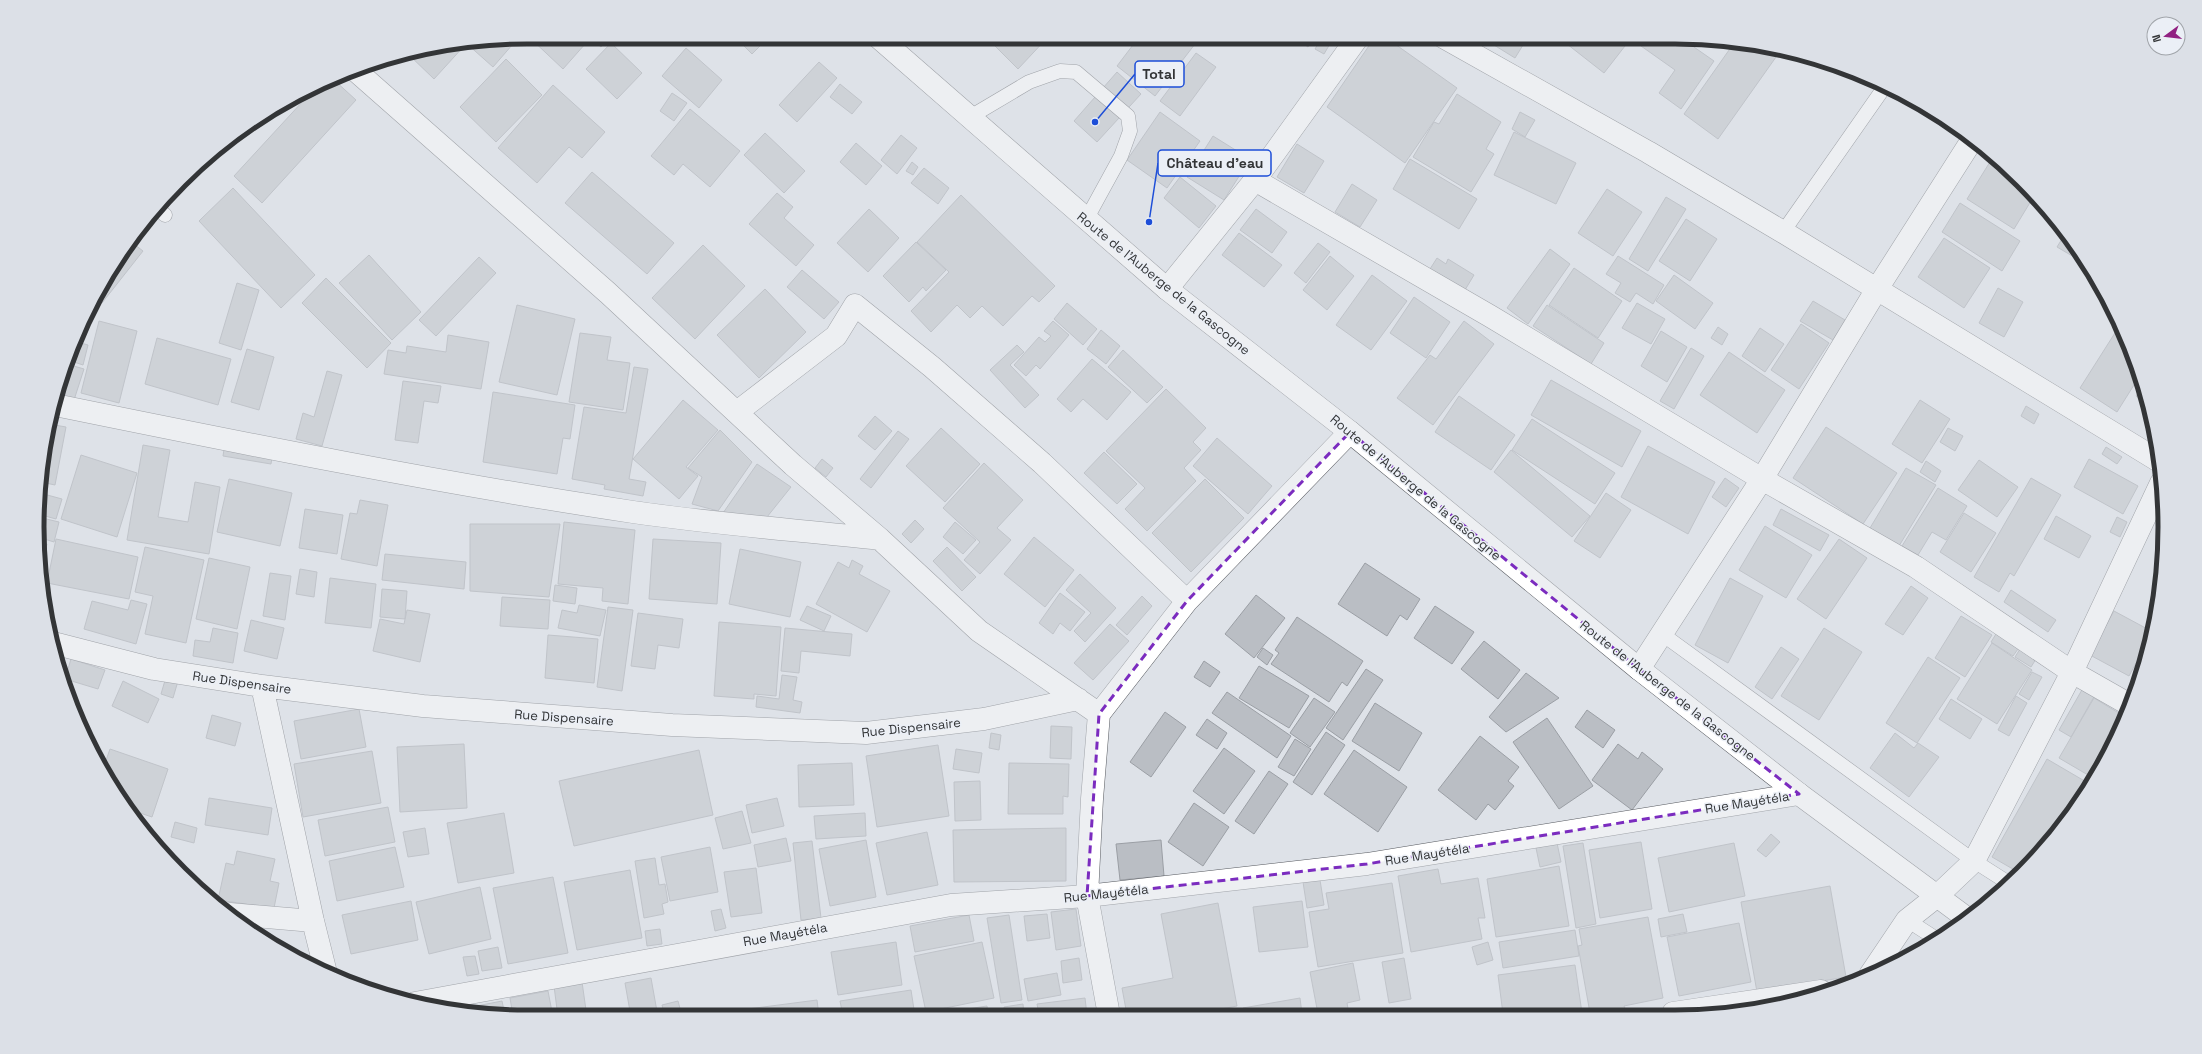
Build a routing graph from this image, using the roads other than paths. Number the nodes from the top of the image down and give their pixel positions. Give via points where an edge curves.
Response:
1 (886, 44) edge
2 (1353, 44) edge
3 (1455, 44) edge
4 (360, 74) edge
5 (1881, 92) dead end
6 (970, 117) junction
7 (1969, 144) edge
8 (1254, 180) junction
9 (1086, 220) junction
10 (1783, 232) junction
11 (1167, 288) junction
12 (1878, 289) junction
13 (59, 405) edge
14 (737, 412) junction
15 (1350, 432) junction
16 (2153, 458) edge
17 (1762, 479) junction
18 (2157, 492) edge
19 (880, 539) junction
20 (1187, 601) junction
21 (1662, 634) junction
22 (60, 651) edge
23 (1639, 669) junction
24 (2072, 672) junction
25 (262, 686) junction
26 (1078, 700) junction
27 (2125, 702) edge
28 (1099, 714) junction
29 (1799, 794) junction
30 (1974, 861) junction
31 (2004, 880) edge
32 (1087, 896) junction
33 (1936, 897) junction
34 (240, 915) edge
35 (1962, 915) edge
36 (1907, 920) junction
37 (313, 921) junction
38 (1932, 936) edge
39 (324, 965) edge
40 (1876, 966) edge
41 (1797, 995) edge
42 (430, 1000) edge
43 (1698, 1009) edge
44 (1108, 1010) edge

1 - 6 street, Route de l'Auberge de la Gascogne
2 - 8 street
3 - 10 street via 1648,152
4 - 14 street via 608,293
5 - 10 lane
6 - 9 street, Route de l'Auberge de la Gascogne
6 - 9 lane via 1029,82 1060,71 1076,72 1128,116 1130,131 1121,156
7 - 12 street
8 - 11 street
8 - 17 street via 1490,316
9 - 11 street, Route de l'Auberge de la Gascogne
10 - 12 street
11 - 15 street, Route de l'Auberge de la Gascogne
12 - 16 street
12 - 17 street
13 - 19 street via 400,471 634,512
14 - 19 street via 793,465
14 - 20 street via 836,336 855,305 932,367 1042,463
15 - 20 street
15 - 23 street, Route de l'Auberge de la Gascogne
17 - 21 street
17 - 24 street via 1916,567
18 - 24 street
19 - 26 street via 979,631
20 - 28 street
21 - 23 street
21 - 30 lane
22 - 25 street, Rue Dispensaire
23 - 29 street, Route de l'Auberge de la Gascogne
24 - 27 street
24 - 30 street
25 - 26 street, Rue Dispensaire via 439,707 672,725 866,733 984,719
25 - 37 street
26 - 28 street
28 - 32 street
29 - 32 street, Rue Mayétéla via 1367,864
29 - 33 street, Route de l'Auberge de la Gascogne
30 - 31 lane
30 - 33 street
32 - 42 street, Rue Mayétéla via 951,904
32 - 44 street
33 - 35 street, Route de l'Auberge de la Gascogne
33 - 36 street
34 - 37 street
36 - 38 lane
36 - 40 street
37 - 39 street
41 - 43 street

